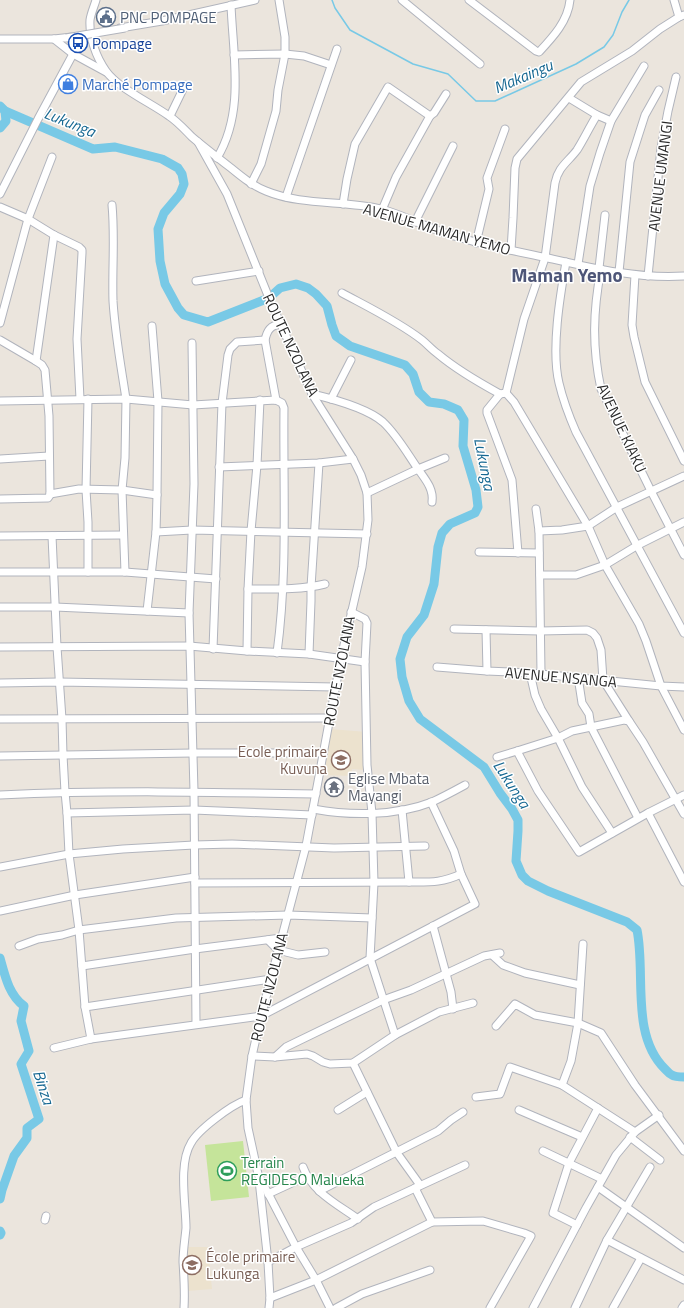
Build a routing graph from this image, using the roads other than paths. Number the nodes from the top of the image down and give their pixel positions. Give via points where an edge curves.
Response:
1 (96, 0) edge
2 (255, 0) edge
3 (279, 0) edge
4 (402, 0) edge
5 (469, 0) edge
6 (570, 0) edge
7 (674, 0) edge
8 (230, 5) junction
9 (682, 16) edge
10 (125, 28) junction
11 (91, 34) junction
12 (66, 38) junction
13 (0, 39) edge
14 (54, 39) junction
15 (337, 49) dead end
16 (73, 54) junction
17 (285, 54) junction
18 (234, 55) junction
19 (480, 64) dead end
20 (331, 65) junction
21 (644, 66) dead end
22 (107, 72) junction
23 (676, 77) dead end
24 (185, 85) dead end
25 (659, 90) dead end
26 (446, 94) dead end
27 (569, 98) junction
28 (597, 115) junction
29 (170, 116) junction
30 (430, 116) junction
31 (611, 121) junction
32 (505, 129) dead end
33 (198, 142) junction
34 (453, 146) dead end
35 (52, 157) dead end
36 (217, 158) junction
37 (252, 184) junction
38 (0, 194) edge
39 (286, 197) junction
40 (344, 204) junction
41 (112, 205) dead end
42 (0, 206) edge
43 (382, 210) junction
44 (605, 215) dead end
45 (28, 219) junction
46 (415, 222) junction
47 (54, 235) junction
48 (476, 243) junction
49 (510, 250) junction
50 (546, 258) junction
51 (566, 262) junction
52 (578, 264) junction
53 (600, 269) junction
54 (259, 271) junction
55 (619, 272) junction
56 (635, 275) junction
57 (648, 276) junction
58 (684, 276) edge
59 (196, 281) dead end
60 (342, 293) dead end
61 (0, 322) edge
62 (280, 324) junction
63 (152, 326) dead end
64 (0, 340) edge
65 (265, 340) junction
66 (192, 344) dead end
67 (350, 360) dead end
68 (36, 361) junction
69 (312, 394) junction
70 (503, 394) junction
71 (47, 399) junction
72 (84, 399) junction
73 (126, 399) junction
74 (331, 399) junction
75 (260, 400) junction
76 (276, 400) junction
77 (0, 401) edge
78 (158, 401) junction
79 (222, 403) junction
80 (193, 405) junction
81 (49, 456) junction
82 (445, 458) dead end
83 (0, 459) edge
84 (353, 459) junction
85 (684, 461) edge
86 (319, 463) junction
87 (283, 464) junction
88 (258, 465) junction
89 (219, 467) junction
90 (418, 469) junction
91 (684, 476) edge
92 (86, 490) junction
93 (122, 490) junction
94 (651, 491) junction
95 (367, 493) junction
96 (50, 494) junction
97 (157, 495) junction
98 (0, 499) edge
99 (432, 502) dead end
100 (618, 507) junction
101 (536, 509) dead end
102 (684, 522) edge
103 (588, 526) junction
104 (671, 529) junction
105 (192, 530) junction
106 (216, 530) junction
107 (251, 531) junction
108 (539, 531) junction
109 (156, 532) junction
110 (284, 532) junction
111 (314, 532) junction
112 (367, 534) junction
113 (88, 535) junction
114 (123, 535) junction
115 (0, 536) edge
116 (52, 536) junction
117 (638, 545) junction
118 (479, 552) dead end
119 (518, 553) junction
120 (539, 553) junction
121 (684, 555) edge
122 (605, 565) junction
123 (0, 572) edge
124 (53, 572) junction
125 (88, 572) junction
126 (125, 572) junction
127 (151, 575) junction
128 (540, 576) junction
129 (190, 578) junction
130 (216, 579) junction
131 (325, 584) dead end
132 (311, 587) junction
133 (248, 589) junction
134 (283, 590) junction
135 (0, 607) edge
136 (55, 607) junction
137 (147, 610) junction
138 (351, 612) junction
139 (189, 613) junction
140 (454, 629) dead end
141 (486, 630) junction
142 (540, 631) junction
143 (684, 633) edge
144 (57, 646) junction
145 (189, 646) junction
146 (0, 647) edge
147 (213, 649) junction
148 (247, 651) junction
149 (277, 653) junction
150 (309, 654) junction
151 (341, 658) junction
152 (365, 662) junction
153 (437, 667) dead end
154 (487, 671) junction
155 (530, 673) junction
156 (541, 674) junction
157 (578, 677) junction
158 (603, 680) junction
159 (59, 682) junction
160 (0, 683) edge
161 (191, 685) junction
162 (662, 686) junction
163 (335, 687) junction
164 (684, 687) edge
165 (192, 718) junction
166 (329, 718) junction
167 (0, 719) edge
168 (62, 719) junction
169 (629, 721) junction
170 (591, 727) junction
171 (684, 730) edge
172 (558, 738) junction
173 (517, 752) junction
174 (193, 753) junction
175 (323, 753) junction
176 (63, 755) junction
177 (0, 756) edge
178 (497, 757) dead end
179 (465, 785) dead end
180 (194, 791) junction
181 (65, 792) junction
182 (316, 794) junction
183 (0, 795) edge
184 (684, 795) edge
185 (676, 799) junction
186 (431, 802) junction
187 (194, 810) junction
188 (402, 810) junction
189 (312, 812) junction
190 (67, 813) junction
191 (648, 813) junction
192 (372, 814) junction
193 (684, 814) edge
194 (638, 818) junction
195 (612, 833) junction
196 (194, 845) junction
197 (306, 846) junction
198 (406, 846) junction
199 (425, 846) dead end
200 (373, 848) junction
201 (69, 854) junction
202 (0, 867) edge
203 (461, 874) junction
204 (195, 880) junction
205 (296, 882) junction
206 (409, 882) junction
207 (684, 882) edge
208 (374, 883) junction
209 (75, 895) junction
210 (0, 910) edge
211 (288, 915) junction
212 (195, 917) junction
213 (372, 918) junction
214 (433, 926) junction
215 (79, 930) junction
216 (281, 938) junction
217 (268, 940) junction
218 (583, 944) dead end
219 (19, 946) dead end
220 (195, 949) junction
221 (278, 950) junction
222 (325, 952) dead end
223 (500, 953) dead end
224 (492, 954) junction
225 (370, 958) junction
226 (82, 966) junction
227 (446, 974) junction
228 (271, 979) junction
229 (580, 985) junction
230 (197, 991) junction
231 (383, 1000) junction
232 (473, 1003) dead end
233 (85, 1007) junction
234 (453, 1009) junction
235 (261, 1016) junction
236 (578, 1023) junction
237 (196, 1024) junction
238 (496, 1026) dead end
239 (395, 1035) junction
240 (91, 1039) junction
241 (54, 1048) dead end
242 (252, 1056) junction
243 (275, 1057) junction
244 (353, 1063) junction
245 (562, 1085) junction
246 (367, 1092) junction
247 (476, 1097) dead end
248 (246, 1100) junction
249 (598, 1108) junction
250 (338, 1110) dead end
251 (518, 1110) dead end
252 (463, 1112) dead end
253 (659, 1115) junction
254 (632, 1135) junction
255 (582, 1137) junction
256 (543, 1151) dead end
257 (684, 1151) edge
258 (397, 1153) junction
259 (660, 1160) dead end
260 (569, 1163) junction
261 (465, 1165) dead end
262 (303, 1167) dead end
263 (650, 1167) dead end
264 (258, 1174) junction
265 (307, 1176) junction
266 (602, 1179) junction
267 (418, 1187) junction
268 (598, 1188) junction
269 (319, 1191) junction
270 (268, 1194) junction
271 (626, 1208) junction
272 (358, 1219) junction
273 (432, 1222) junction
274 (577, 1225) junction
275 (607, 1240) junction
276 (296, 1247) junction
277 (684, 1248) edge
278 (641, 1258) junction
279 (268, 1262) junction
280 (430, 1270) dead end
281 (316, 1280) junction
282 (684, 1280) edge
283 (270, 1298) junction
284 (684, 1305) edge
285 (184, 1308) edge
286 (269, 1308) edge
287 (330, 1308) edge
288 (336, 1308) edge
289 (490, 1308) edge
290 (533, 1308) edge
291 (575, 1308) edge
292 (613, 1308) edge
293 (682, 1308) edge

1 - 11 street via 90,21
2 - 8 street
3 - 17 street
4 - 19 street
5 - 6 street via 539,52 557,32 567,14
7 - 9 street
8 - 10 street
8 - 18 street
9 - 27 street via 581,82
10 - 11 street
10 - 12 street, bridge
11 - 12 street
11 - 22 street, AVENUE MAMAN YEMO via 98,57
12 - 14 street
13 - 14 street
14 - 16 street
15 - 20 street
16 - 22 street
16 - 38 street
17 - 18 street
17 - 20 street via 310,57
17 - 37 street via 276,111 261,164
18 - 36 street via 234,112 225,144
20 - 39 street
21 - 31 street
22 - 29 street, AVENUE MAMAN YEMO via 138,97
23 - 57 street, AVENUE UMANGI via 661,148
24 - 29 street
25 - 55 street via 645,115 630,162
26 - 30 street
27 - 28 street
27 - 49 street via 516,162
28 - 31 street
28 - 50 street via 576,151 559,170 554,183
29 - 33 street, AVENUE MAMAN YEMO
30 - 40 street via 388,88 355,144 346,179
30 - 43 street via 396,177
31 - 52 street via 590,186
32 - 48 street via 487,178 489,190
33 - 36 street, AVENUE MAMAN YEMO
33 - 54 street, ROUTE NZOLANA via 227,194
34 - 46 street
35 - 45 street
36 - 37 street, AVENUE MAMAN YEMO
37 - 39 street, AVENUE MAMAN YEMO
39 - 40 street, AVENUE MAMAN YEMO
40 - 43 street, AVENUE MAMAN YEMO
41 - 73 street via 115,331
42 - 45 street
43 - 46 street, AVENUE MAMAN YEMO
44 - 53 street, AVENUE KIAKU
45 - 47 street
45 - 61 street
46 - 48 street, AVENUE MAMAN YEMO
47 - 68 street
47 - 72 street via 82,250 77,339
48 - 49 street, AVENUE MAMAN YEMO
49 - 50 street, AVENUE MAMAN YEMO
50 - 51 street, AVENUE MAMAN YEMO
50 - 70 street via 524,319
51 - 52 street, AVENUE MAMAN YEMO
51 - 100 street via 556,351 558,382 576,432
52 - 53 street, AVENUE MAMAN YEMO
53 - 55 street, AVENUE MAMAN YEMO
53 - 94 street, AVENUE KIAKU via 594,347 601,389
54 - 59 street
54 - 62 street, ROUTE NZOLANA
55 - 56 street, AVENUE MAMAN YEMO
56 - 57 street, AVENUE MAMAN YEMO
56 - 85 street via 632,325 645,382
57 - 58 street, AVENUE MAMAN YEMO
60 - 70 street via 389,319 422,340 458,369
62 - 65 street via 269,328
62 - 69 street, ROUTE NZOLANA
63 - 78 street
64 - 68 street
65 - 76 street
65 - 79 street via 237,342 230,349
66 - 80 street
67 - 74 street
68 - 71 street via 45,370
69 - 74 street
69 - 84 street, ROUTE NZOLANA
70 - 103 street via 514,402
70 - 119 street via 487,413 512,480
71 - 72 street
71 - 77 street
71 - 81 street
72 - 73 street
72 - 92 street
73 - 78 street
73 - 93 street
74 - 90 street via 361,409 382,422
75 - 76 street
75 - 79 street
75 - 88 street
76 - 87 street via 282,403 284,408
78 - 80 street
78 - 97 street
79 - 80 street
79 - 89 street
80 - 105 street
81 - 83 street
81 - 96 street
82 - 90 street
84 - 86 street
84 - 95 street, ROUTE NZOLANA
86 - 87 street
86 - 111 street
87 - 88 street
87 - 110 street
88 - 89 street
88 - 107 street
89 - 106 street
90 - 95 street
90 - 99 street via 430,489
91 - 94 street
92 - 93 street
92 - 96 street via 73,489
92 - 113 street
93 - 97 street
93 - 114 street
94 - 100 street
94 - 104 street, AVENUE KIAKU
95 - 112 street, ROUTE NZOLANA
96 - 98 street via 48,498
97 - 109 street
100 - 103 street
100 - 117 street
101 - 108 street
102 - 104 street
103 - 108 street
103 - 122 street
104 - 117 street
104 - 121 street, AVENUE KIAKU
105 - 106 street
105 - 109 street
105 - 129 street
106 - 107 street
106 - 130 street
107 - 110 street
107 - 133 street
108 - 120 street
109 - 127 street
110 - 111 street
110 - 134 street
111 - 112 street
111 - 132 street
112 - 138 street, ROUTE NZOLANA
113 - 114 street
113 - 116 street
113 - 125 street
114 - 126 street
115 - 116 street
116 - 124 street
117 - 122 street
117 - 143 street
118 - 119 street
119 - 120 street
120 - 128 street
122 - 128 street via 576,575
122 - 162 street via 639,624
123 - 124 street
124 - 125 street
124 - 136 street
125 - 126 street
126 - 127 street
127 - 129 street
127 - 137 street
128 - 142 street
129 - 130 street
129 - 139 street
130 - 147 street
131 - 132 street
132 - 134 street
132 - 150 street
133 - 134 street
133 - 148 street
134 - 149 street
135 - 136 street
136 - 137 street
136 - 144 street
137 - 139 street
138 - 151 street, ROUTE NZOLANA
138 - 152 street via 365,619 367,623
139 - 145 street
140 - 141 street
141 - 142 street
141 - 154 street
142 - 156 street
142 - 158 street via 587,630 593,633 601,650
144 - 145 street
144 - 146 street
144 - 159 street
145 - 147 street
145 - 161 street
147 - 148 street
148 - 149 street
149 - 150 street
150 - 151 street
151 - 152 street
151 - 163 street, ROUTE NZOLANA
152 - 192 street via 367,765
153 - 154 street, AVENUE NSANGA
154 - 155 street, AVENUE NSANGA
155 - 156 street, AVENUE NSANGA
155 - 172 street via 538,702
156 - 157 street, AVENUE NSANGA
157 - 158 street, AVENUE NSANGA
157 - 170 street via 582,703 589,714
158 - 162 street, AVENUE NSANGA
158 - 169 street
159 - 160 street
159 - 161 street
159 - 168 street
161 - 163 street
161 - 165 street
162 - 164 street, AVENUE NSANGA
162 - 171 street
163 - 166 street, ROUTE NZOLANA
165 - 166 street
165 - 168 street
165 - 174 street
166 - 175 street, ROUTE NZOLANA
167 - 168 street
168 - 176 street
169 - 170 street
169 - 185 street
170 - 172 street via 572,731
170 - 194 street
172 - 173 street
172 - 195 street via 582,787
173 - 178 street
173 - 195 street via 538,791 579,852
174 - 175 street
174 - 176 street
174 - 180 street
175 - 182 street, ROUTE NZOLANA
176 - 177 street
176 - 181 street
179 - 186 street
180 - 181 street
180 - 182 street
180 - 187 street
181 - 183 street
181 - 190 street
182 - 189 street, ROUTE NZOLANA
184 - 185 street
185 - 191 street
185 - 193 street
186 - 188 street
186 - 203 street via 454,851
187 - 189 street
187 - 190 street
187 - 196 street
188 - 192 street
188 - 198 street
189 - 192 street
189 - 197 street, ROUTE NZOLANA
190 - 201 street
191 - 194 street
191 - 207 street
192 - 200 street
194 - 195 street
196 - 197 street
196 - 201 street
196 - 204 street
197 - 200 street
197 - 205 street, ROUTE NZOLANA
198 - 199 street
198 - 200 street
198 - 206 street
200 - 208 street
201 - 202 street
201 - 209 street
203 - 206 street via 449,880
203 - 214 street via 475,904
204 - 205 street
204 - 209 street
204 - 212 street
205 - 208 street
205 - 211 street, ROUTE NZOLANA
206 - 208 street
208 - 213 street
209 - 210 street
209 - 215 street
211 - 212 street
211 - 213 street
211 - 216 street, ROUTE NZOLANA
212 - 215 street
212 - 220 street
213 - 225 street
214 - 225 street
214 - 227 street
215 - 219 street
215 - 226 street
216 - 217 street
216 - 221 street, ROUTE NZOLANA
217 - 220 street
217 - 221 street
218 - 229 street
220 - 226 street
220 - 230 street
221 - 222 street via 298,955
221 - 228 street, ROUTE NZOLANA
223 - 224 street
224 - 227 street
224 - 229 street via 503,965 525,974
225 - 231 street
225 - 235 street
226 - 233 street
227 - 231 street
227 - 234 street
228 - 230 street
228 - 235 street, ROUTE NZOLANA
229 - 236 street
230 - 233 street
230 - 237 street
231 - 239 street
231 - 243 street via 286,1047
232 - 234 street
233 - 240 street
234 - 239 street via 439,1012
235 - 237 street
235 - 242 street, ROUTE NZOLANA
236 - 238 street via 535,1015 515,1004
236 - 245 street via 571,1061
236 - 253 street via 601,1033
237 - 240 street
239 - 244 street
240 - 241 street
242 - 243 street
242 - 248 street, ROUTE NZOLANA
243 - 244 street via 307,1054 330,1064
244 - 246 street
245 - 247 street via 510,1068 500,1094
245 - 249 street
246 - 250 street
246 - 258 street
248 - 264 street, ROUTE NZOLANA via 248,1128
248 - 285 street via 231,1107 198,1134 187,1153 184,1174
249 - 254 street
249 - 255 street
251 - 255 street
252 - 258 street via 438,1131
253 - 254 street
253 - 257 street
254 - 259 street
254 - 266 street
255 - 260 street
256 - 260 street
258 - 267 street
258 - 269 street
260 - 266 street
260 - 274 street via 553,1213
261 - 267 street
262 - 265 street
263 - 271 street
264 - 270 street, ROUTE NZOLANA
264 - 279 street
265 - 269 street
265 - 270 street
266 - 268 street
267 - 272 street via 374,1207
267 - 273 street
268 - 271 street
268 - 274 street
269 - 272 street
270 - 276 street, ROUTE NZOLANA
271 - 275 street
271 - 277 street
272 - 276 street
273 - 281 street
273 - 289 street via 483,1221 531,1236
274 - 290 street
275 - 278 street
275 - 291 street
276 - 279 street
276 - 281 street, ROUTE NZOLANA
278 - 282 street
278 - 292 street
279 - 283 street
280 - 288 street via 362,1294
281 - 283 street
281 - 287 street, ROUTE NZOLANA
283 - 286 street
284 - 293 street

